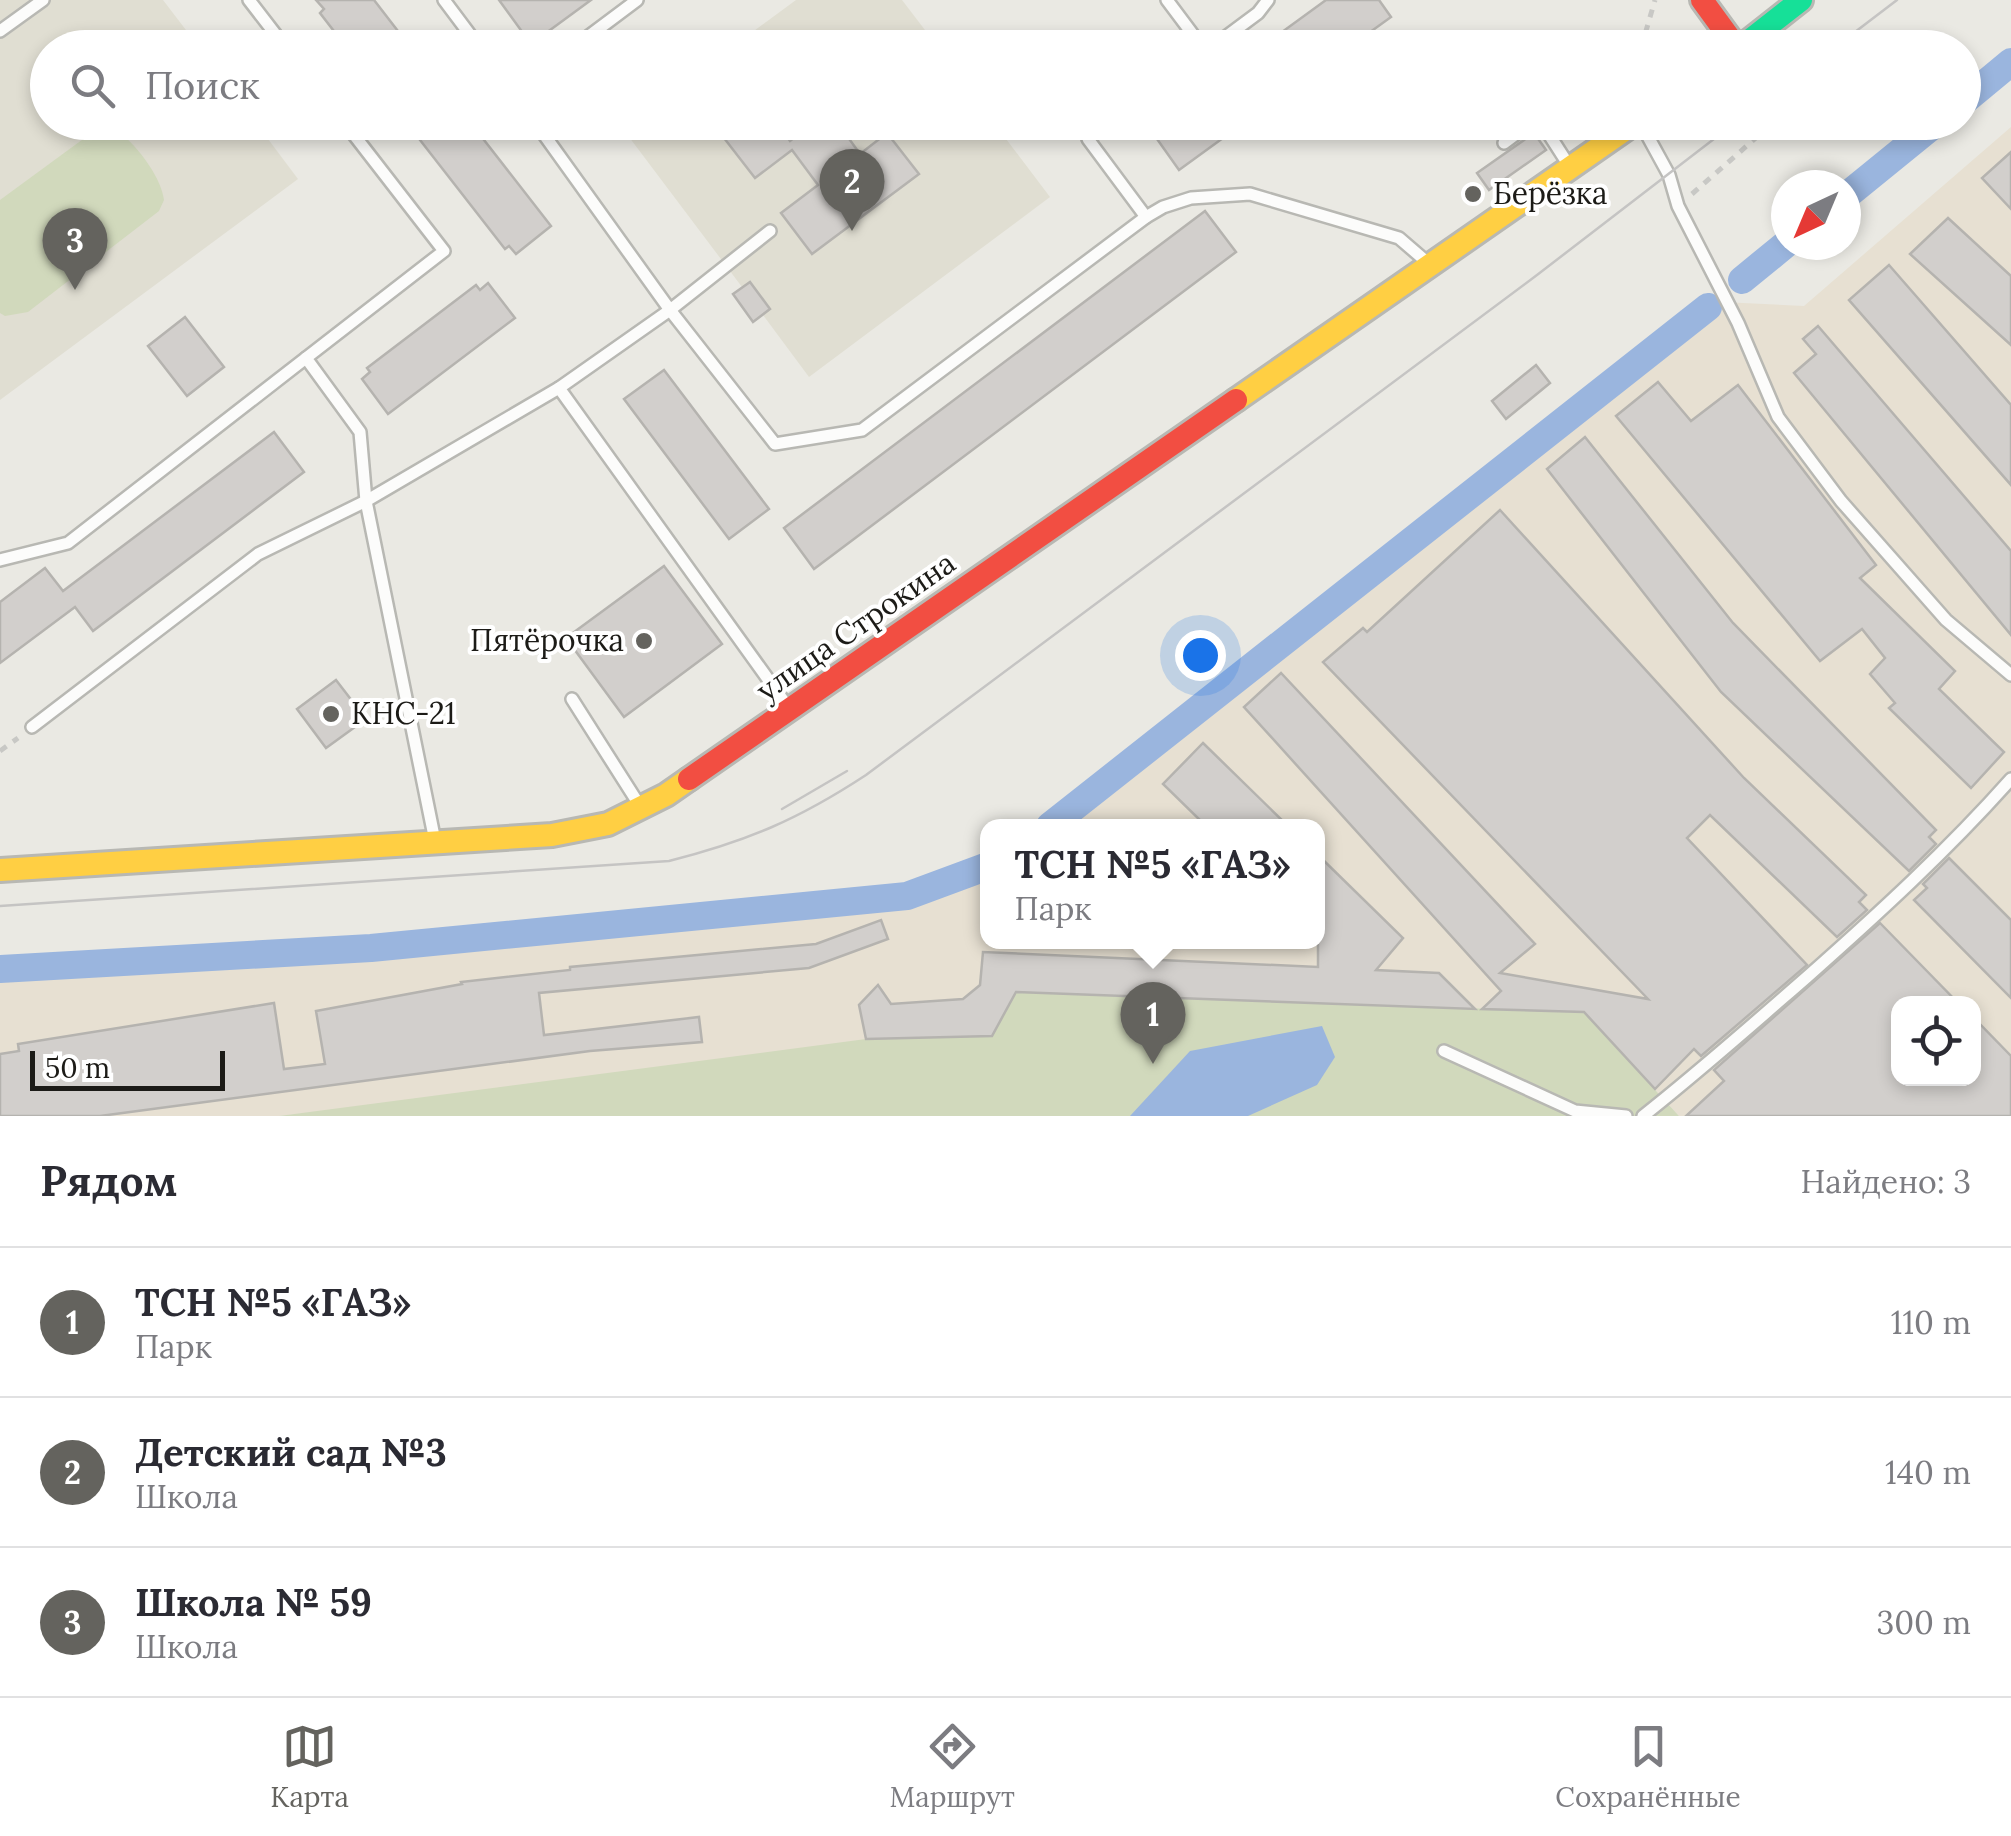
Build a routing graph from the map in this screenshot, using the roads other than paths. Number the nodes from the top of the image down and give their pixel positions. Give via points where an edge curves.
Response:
1 (43, 0) edge
2 (249, 0) edge
3 (444, 0) edge
4 (637, 0) edge
5 (1167, 0) edge
6 (1268, 0) edge
7 (1702, 0) edge
8 (1801, 0) edge
9 (272, 30) edge
10 (466, 30) edge
11 (597, 30) edge
12 (1190, 30) edge
13 (1235, 30) edge
14 (1724, 30) edge
15 (1762, 30) edge
16 (0, 31) edge
17 (358, 140) edge
18 (548, 140) edge
19 (1089, 140) edge
20 (1507, 140) edge
21 (1553, 140) edge
22 (1611, 140) edge
23 (1648, 140) edge
24 (1504, 142) dead end
25 (1570, 168) junction
26 (1146, 217) junction
27 (770, 231) dead end
28 (1430, 264) junction
29 (670, 310) junction
30 (306, 358) junction
31 (559, 388) junction
32 (366, 501) junction
33 (0, 560) edge
34 (2011, 676) edge
35 (572, 699) dead end
36 (791, 710) junction
37 (32, 727) dead end
38 (2011, 780) edge
39 (642, 809) junction
40 (436, 843) junction
41 (0, 870) edge
42 (1444, 1051) dead end
43 (1626, 1116) edge
44 (1643, 1116) edge

1 - 16 lane
2 - 9 lane
3 - 10 lane
4 - 11 lane
5 - 12 lane
6 - 13 lane
7 - 14 street
8 - 15 street
17 - 30 lane via 444,252
18 - 29 lane
19 - 26 lane
20 - 24 lane
21 - 25 lane
22 - 25 street, улица Строкина
23 - 34 lane via 1778,418 1946,620
25 - 28 street, улица Строкина
26 - 28 lane via 1191,198 1250,194 1398,238
26 - 29 lane via 862,430 775,444
27 - 29 lane
28 - 36 street, улица Строкина
29 - 31 lane
30 - 32 lane via 360,432
30 - 33 lane via 68,543
31 - 32 lane
31 - 36 lane
32 - 37 lane via 258,554
32 - 40 lane
35 - 39 lane
36 - 39 street, улица Строкина
38 - 44 lane via 1893,899
39 - 40 street, улица Строкина via 552,835
40 - 41 street, улица Строкина
42 - 43 lane via 1575,1111

